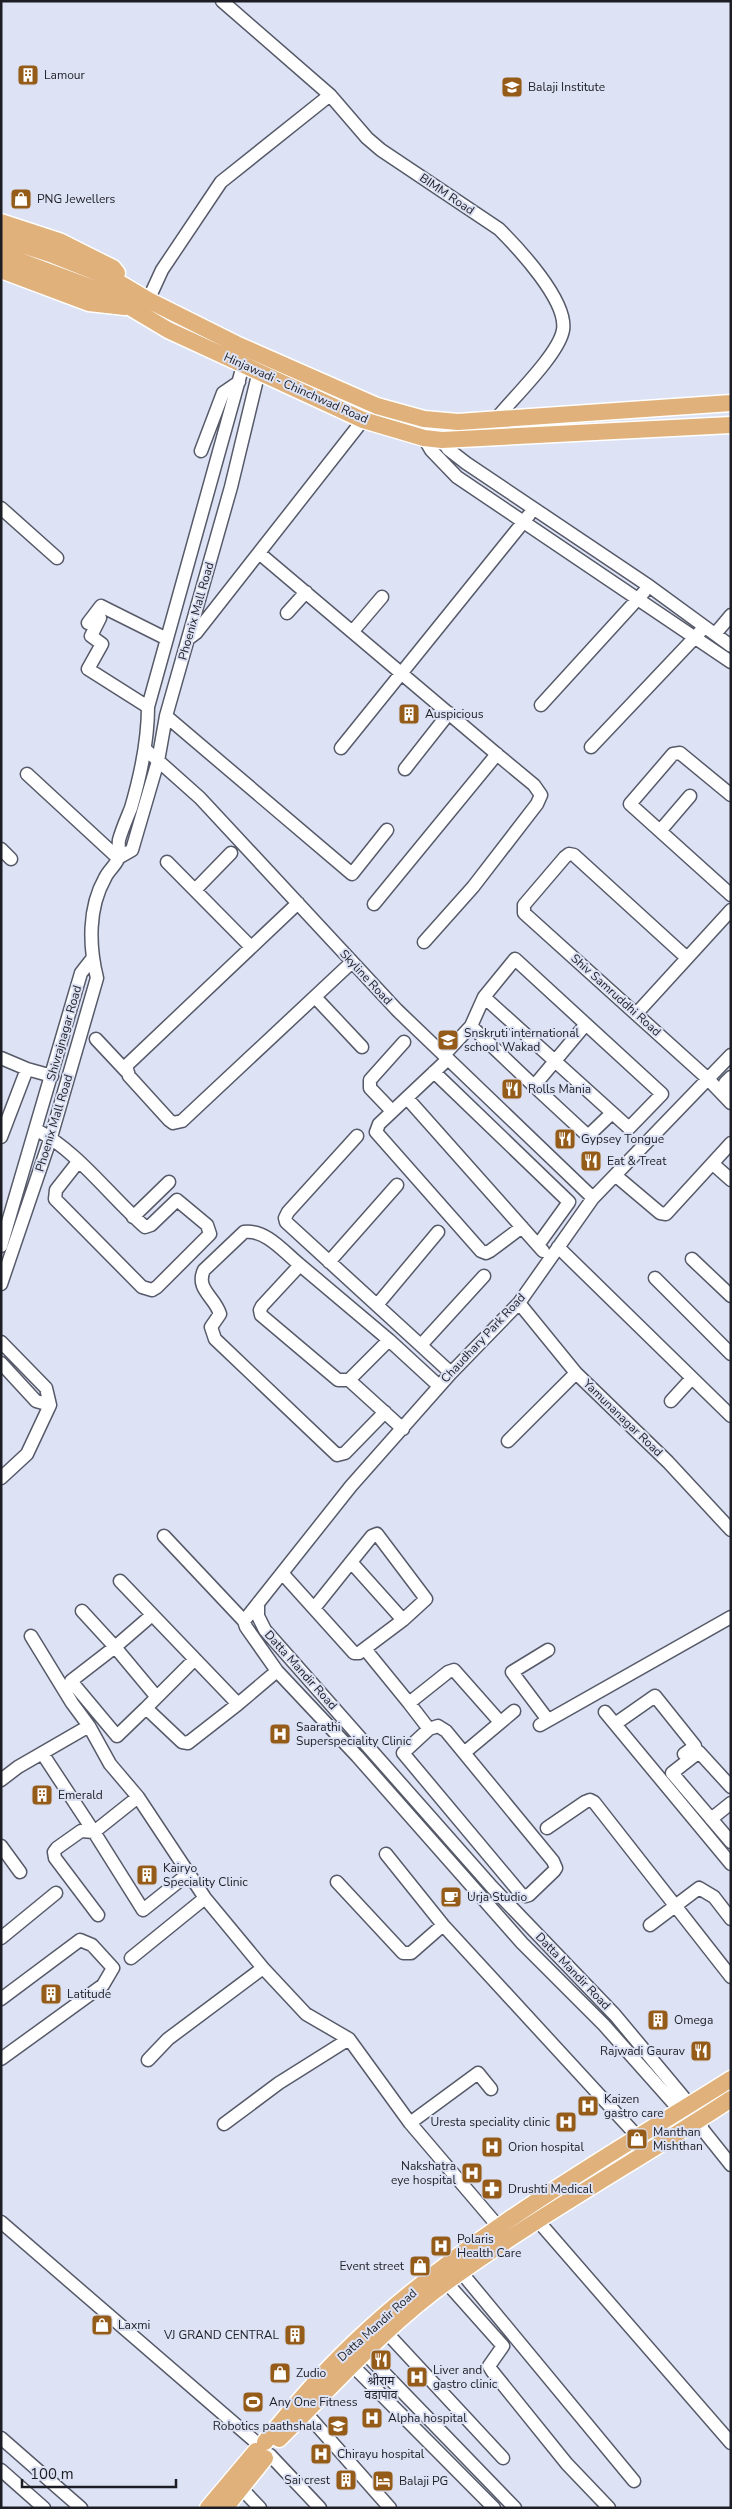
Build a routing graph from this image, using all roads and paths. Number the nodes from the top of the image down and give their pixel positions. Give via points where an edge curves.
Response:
1 (222, 1) edge
2 (330, 95) junction
3 (1, 222) edge
4 (1, 238) edge
5 (1, 254) edge
6 (1, 270) edge
7 (132, 289) junction
8 (139, 307) junction
9 (248, 357) junction
10 (264, 365) junction
11 (239, 382) junction
12 (731, 403) edge
13 (497, 418) junction
14 (363, 420) junction
15 (731, 425) edge
16 (424, 438) junction
17 (442, 440) junction
18 (201, 451) dead end
19 (1, 508) edge
20 (534, 510) junction
21 (524, 521) junction
22 (259, 553) junction
23 (57, 558) dead end
24 (649, 586) junction
25 (306, 592) junction
26 (382, 597) dead end
27 (639, 598) junction
28 (287, 613) dead end
29 (731, 615) edge
30 (100, 618) dead end
31 (85, 628) dead end
32 (710, 630) junction
33 (353, 631) junction
34 (696, 637) junction
35 (167, 639) junction
36 (188, 639) junction
37 (731, 646) edge
38 (731, 662) edge
39 (401, 672) junction
40 (541, 704) dead end
41 (148, 706) junction
42 (450, 713) junction
43 (166, 716) junction
44 (146, 744) junction
45 (591, 747) dead end
46 (341, 748) dead end
47 (497, 754) junction
48 (158, 761) junction
49 (405, 769) dead end
50 (27, 774) dead end
51 (731, 795) edge
52 (690, 796) dead end
53 (387, 830) dead end
54 (660, 831) junction
55 (1, 849) edge
56 (231, 853) dead end
57 (118, 858) junction
58 (11, 859) dead end
59 (167, 862) dead end
60 (195, 890) junction
61 (731, 895) edge
62 (298, 903) junction
63 (374, 904) dead end
64 (731, 910) edge
65 (424, 942) dead end
66 (251, 947) junction
67 (687, 958) junction
68 (92, 959) junction
69 (352, 962) junction
70 (315, 997) junction
71 (484, 998) junction
72 (636, 1014) junction
73 (586, 1024) junction
74 (470, 1026) junction
75 (96, 1039) dead end
76 (404, 1042) dead end
77 (362, 1047) dead end
78 (731, 1055) edge
79 (446, 1057) junction
80 (1, 1058) edge
81 (556, 1062) junction
82 (27, 1069) junction
83 (126, 1071) junction
84 (434, 1072) junction
85 (52, 1076) junction
86 (731, 1076) edge
87 (707, 1078) junction
88 (534, 1086) junction
89 (731, 1088) edge
90 (407, 1098) junction
91 (731, 1103) edge
92 (392, 1111) junction
93 (612, 1114) junction
94 (628, 1128) junction
95 (37, 1130) junction
96 (357, 1136) dead end
97 (1, 1137) edge
98 (50, 1137) junction
99 (731, 1143) edge
100 (644, 1144) junction
101 (78, 1162) junction
102 (713, 1164) junction
103 (615, 1175) junction
104 (731, 1180) edge
105 (170, 1182) dead end
106 (397, 1185) dead end
107 (593, 1198) junction
108 (12, 1211) junction
109 (24, 1215) junction
110 (133, 1217) junction
111 (522, 1227) junction
112 (438, 1232) dead end
113 (538, 1245) junction
114 (1, 1246) edge
115 (558, 1247) junction
116 (550, 1258) junction
117 (692, 1259) dead end
118 (329, 1262) junction
119 (300, 1265) junction
120 (484, 1276) dead end
121 (655, 1278) dead end
122 (1, 1284) edge
123 (731, 1296) edge
124 (519, 1303) junction
125 (377, 1305) junction
126 (389, 1340) junction
127 (1, 1342) edge
128 (421, 1345) junction
129 (731, 1354) edge
130 (1, 1362) edge
131 (451, 1373) junction
132 (576, 1373) junction
133 (692, 1378) junction
134 (349, 1380) junction
135 (439, 1386) junction
136 (671, 1401) dead end
137 (50, 1405) junction
138 (385, 1412) junction
139 (731, 1416) edge
140 (403, 1428) junction
141 (508, 1441) dead end
142 (1, 1478) edge
143 (731, 1530) edge
144 (164, 1536) dead end
145 (351, 1562) junction
146 (282, 1573) junction
147 (120, 1581) dead end
148 (258, 1603) junction
149 (315, 1607) junction
150 (82, 1611) dead end
151 (152, 1615) junction
152 (731, 1616) edge
153 (244, 1620) junction
154 (403, 1620) junction
155 (31, 1636) dead end
156 (115, 1647) junction
157 (365, 1649) junction
158 (548, 1650) dead end
159 (194, 1659) junction
160 (277, 1671) junction
161 (155, 1695) junction
162 (409, 1703) junction
163 (238, 1704) junction
164 (146, 1708) junction
165 (514, 1711) dead end
166 (604, 1712) dead end
167 (500, 1722) junction
168 (615, 1724) junction
169 (89, 1726) junction
170 (429, 1729) junction
171 (404, 1753) junction
172 (464, 1753) junction
173 (42, 1754) junction
174 (388, 1769) junction
175 (657, 1776) junction
176 (378, 1779) junction
177 (1, 1780) edge
178 (731, 1787) edge
179 (138, 1797) junction
180 (731, 1803) edge
181 (710, 1819) junction
182 (548, 1828) dead end
183 (94, 1832) junction
184 (731, 1842) edge
185 (1, 1846) edge
186 (386, 1854) dead end
187 (731, 1864) edge
188 (20, 1872) dead end
189 (188, 1874) junction
190 (337, 1882) dead end
191 (56, 1893) dead end
192 (205, 1898) junction
193 (675, 1906) junction
194 (98, 1914) dead end
195 (731, 1919) edge
196 (443, 1925) junction
197 (650, 1925) dead end
198 (1, 1938) edge
199 (130, 1958) dead end
200 (263, 1968) junction
201 (731, 1978) edge
202 (1, 1999) edge
203 (349, 2039) junction
204 (1, 2060) edge
205 (148, 2060) dead end
206 (731, 2079) edge
207 (491, 2090) dead end
208 (731, 2099) edge
209 (685, 2108) junction
210 (410, 2123) junction
211 (224, 2124) dead end
212 (699, 2124) junction
213 (638, 2137) junction
214 (731, 2165) edge
215 (532, 2214) junction
216 (1, 2222) edge
217 (504, 2233) junction
218 (461, 2272) junction
219 (446, 2282) junction
220 (386, 2332) junction
221 (359, 2347) junction
222 (347, 2360) junction
223 (380, 2369) junction
224 (367, 2381) junction
225 (306, 2413) junction
226 (1, 2438) edge
227 (731, 2442) edge
228 (264, 2450) junction
229 (503, 2458) dead end
230 (1, 2470) edge
231 (478, 2470) junction
232 (467, 2481) junction
233 (634, 2481) dead end
234 (242, 2489) junction
235 (44, 2508) edge
236 (81, 2508) edge
237 (208, 2508) edge
238 (225, 2508) edge
239 (260, 2508) edge
240 (320, 2508) edge
241 (390, 2508) edge
242 (494, 2508) edge
243 (515, 2508) edge
244 (609, 2508) edge

1 - 2 street, BIMM Road
2 - 8 street via 221,182
2 - 13 street, BIMM Road via 381,150 499,229 551,289 563,331 546,364
3 - 7 main road via 59,241 113,268
4 - 7 main road via 54,255
5 - 8 main road, Hinjawadi - Chinchwad Road
6 - 8 main road via 89,302
7 - 8 main road
8 - 9 main road, Hinjawadi - Chinchwad Road
9 - 10 main road, Hinjawadi - Chinchwad Road
9 - 11 street, Phoenix Mall Road
10 - 13 main road, Hinjawadi - Chinchwad Road via 377,406 421,418 458,422
10 - 14 main road, Hinjawadi - Chinchwad Road
10 - 36 street, Phoenix Mall Road
11 - 18 street via 222,392
11 - 35 street, Phoenix Mall Road
12 - 13 main road, Hinjawadi - Chinchwad Road
14 - 16 main road, Hinjawadi - Chinchwad Road
14 - 22 street
15 - 17 main road, Hinjawadi - Chinchwad Road
16 - 17 main road, Hinjawadi - Chinchwad Road
16 - 21 street via 431,450 457,476
17 - 20 street via 466,463
19 - 23 street
20 - 21 street
20 - 24 street
21 - 27 street
21 - 39 street
22 - 25 street
22 - 36 street
24 - 27 street
24 - 32 street
25 - 28 street
25 - 33 street
26 - 33 street
27 - 34 street
27 - 40 street
29 - 32 street
30 - 41 street via 91,636 102,644 88,669
31 - 35 street via 101,606
32 - 34 street
32 - 37 street
33 - 39 street
34 - 38 street
34 - 45 street
35 - 41 street, Phoenix Mall Road
36 - 43 street, Phoenix Mall Road
39 - 42 street
39 - 46 street
41 - 44 street, Phoenix Mall Road
42 - 47 street
42 - 49 street
43 - 48 street, Phoenix Mall Road
43 - 53 street via 352,874
44 - 48 street, Skyline Road
44 - 57 street via 119,841
47 - 63 street
47 - 65 street via 538,790 540,800 473,887
48 - 57 street, Phoenix Mall Road via 132,850
48 - 62 street, Skyline Road via 200,798
50 - 57 street
51 - 54 street via 680,753 673,754 630,804
52 - 54 street
54 - 61 street
55 - 58 street
56 - 60 street
57 - 68 street via 104,878 96,900
59 - 60 street
60 - 66 street
62 - 66 street
62 - 69 street, Skyline Road
64 - 67 street
66 - 83 street via 130,1060
67 - 72 street
67 - 72 street, Shiv Samruddhi Road via 574,855 565,857 524,905 524,913
68 - 85 street, Shivrajnagar Road via 82,973
68 - 98 street, Phoenix Mall Road via 97,978
69 - 70 street
69 - 79 street, Skyline Road
70 - 77 street
70 - 83 street via 178,1123 173,1124
71 - 73 street via 515,959
71 - 74 street
71 - 81 street
72 - 87 street, Shiv Samruddhi Road
73 - 81 street
73 - 94 street via 662,1094
74 - 79 street
74 - 88 street
75 - 83 street
76 - 92 street via 370,1080 370,1088
78 - 87 street, Chaudhary Park Road
79 - 84 street
79 - 107 street, Skyline Road
80 - 82 street
81 - 88 street
81 - 93 street
82 - 85 street
82 - 97 street
84 - 90 street
84 - 113 street via 569,1202
85 - 95 street, Shivrajnagar Road
86 - 89 street via 725,1083
87 - 91 street, Shiv Samruddhi Road
87 - 100 street, Chaudhary Park Road
88 - 93 street via 588,1136
90 - 92 street
90 - 111 street
92 - 111 street via 376,1128 378,1136 481,1250 490,1252
93 - 94 street
94 - 100 street
95 - 98 street
95 - 108 street, Phoenix Mall Road
96 - 118 street via 285,1218 289,1226
98 - 101 street
98 - 109 street, Phoenix Mall Road
99 - 102 street
100 - 103 street, Chaudhary Park Road
101 - 110 street
101 - 110 street via 56,1190 55,1199 142,1287 152,1290 157,1287 210,1231 208,1225 177,1200 149,1227
102 - 103 street via 666,1214 660,1213
102 - 104 street
103 - 107 street, Chaudhary Park Road
105 - 110 street
106 - 118 street
107 - 115 street, Chaudhary Park Road
108 - 109 street
108 - 114 street, Phoenix Mall Road
109 - 122 street, Phoenix Mall Road
111 - 113 street
112 - 125 street
113 - 116 street
115 - 116 street, Chaudhary Park Road
115 - 133 street
116 - 124 street, Chaudhary Park Road
117 - 123 street
118 - 125 street
119 - 126 street
119 - 134 street via 262,1306 261,1315 338,1380
119 - 138 street via 263,1235 244,1232 204,1270 201,1278 220,1314 211,1327 215,1339 337,1454 345,1453
120 - 128 street
121 - 129 street
124 - 131 street, Chaudhary Park Road
124 - 132 street, Yamunanagar Road
125 - 128 street
126 - 134 street
126 - 135 street
127 - 137 street via 46,1388
128 - 131 street
130 - 137 street via 36,1401
131 - 135 street, Chaudhary Park Road
132 - 141 street
132 - 143 street, Yamunanagar Road via 668,1462
133 - 136 street
133 - 139 street
134 - 138 street
135 - 140 street, Chaudhary Park Road
137 - 142 street via 26,1454
138 - 140 street
140 - 146 street, Chaudhary Park Road via 351,1486
144 - 153 street, Datta Mandir Road
145 - 149 street
145 - 154 street
145 - 154 street via 372,1536 377,1534 381,1537 426,1599
146 - 148 street, Chaudhary Park Road
146 - 149 street
147 - 151 street
148 - 153 street
148 - 174 street, Datta Mandir Road via 258,1616 265,1630
149 - 157 street via 354,1653
150 - 156 street
151 - 156 street
151 - 159 street
152 - 158 street via 544,1722 512,1672
153 - 160 street, Datta Mandir Road via 246,1628
154 - 157 street
155 - 169 street
156 - 161 street
156 - 164 street via 71,1681 117,1736
157 - 162 street
159 - 161 street
159 - 163 street
160 - 163 street
160 - 176 street, Datta Mandir Road
161 - 164 street
162 - 167 street via 454,1670
162 - 170 street
163 - 164 street via 188,1743 182,1742
165 - 167 street
166 - 168 street
167 - 172 street
168 - 175 street
168 - 175 street via 654,1696 695,1746
169 - 173 street
169 - 179 street via 110,1764
170 - 171 street
170 - 172 street via 443,1728
171 - 172 street via 521,1894 526,1896 554,1871 555,1865
171 - 174 street
173 - 177 street
173 - 183 street
174 - 176 street
174 - 209 street, Datta Mandir Road via 492,1887 615,2015
175 - 187 street
176 - 209 street, Datta Mandir Road via 522,1943
178 - 181 street via 699,1752 672,1773
179 - 183 street
179 - 189 street
180 - 181 street
181 - 184 street
182 - 193 street via 585,1802 594,1802
183 - 189 street via 143,1910
183 - 194 street via 81,1832 54,1852 55,1858
185 - 188 street
186 - 196 street
189 - 192 street
190 - 196 street via 403,1953 412,1953
191 - 198 street
192 - 199 street
192 - 200 street
193 - 195 street via 699,1888 714,1897
193 - 197 street
193 - 201 street
196 - 213 street
200 - 203 street via 306,2014
200 - 205 street via 168,2039
202 - 204 street via 80,1940 92,1945 113,1968 103,1986
203 - 210 street
203 - 211 street
206 - 209 main road, Datta Mandir Road
207 - 210 street via 478,2073
208 - 212 main road, Datta Mandir Road
209 - 212 street, Datta Mandir Road
209 - 213 main road, Datta Mandir Road
210 - 217 street
212 - 214 street
212 - 215 main road, Datta Mandir Road
213 - 215 main road, Datta Mandir Road
215 - 217 main road, Datta Mandir Road
215 - 227 street
216 - 228 street
217 - 218 main road, Datta Mandir Road
217 - 221 main road, Datta Mandir Road via 438,2271
218 - 219 main road, Datta Mandir Road
218 - 233 street
219 - 220 main road, Datta Mandir Road
219 - 244 street via 503,2346 489,2366 492,2371 567,2464
220 - 221 main road, Datta Mandir Road
220 - 229 street
221 - 222 main road, Datta Mandir Road
221 - 223 street
222 - 224 street
222 - 225 main road, Datta Mandir Road
222 - 228 main road, Datta Mandir Road via 289,2413
223 - 224 street
223 - 231 street
224 - 232 street
225 - 228 main road, Datta Mandir Road
225 - 241 street
226 - 236 street
228 - 234 main road, Datta Mandir Road
228 - 237 main road, Datta Mandir Road
228 - 240 street
230 - 235 street
231 - 232 street
231 - 243 street
232 - 242 street
234 - 238 main road, Datta Mandir Road
234 - 239 street

